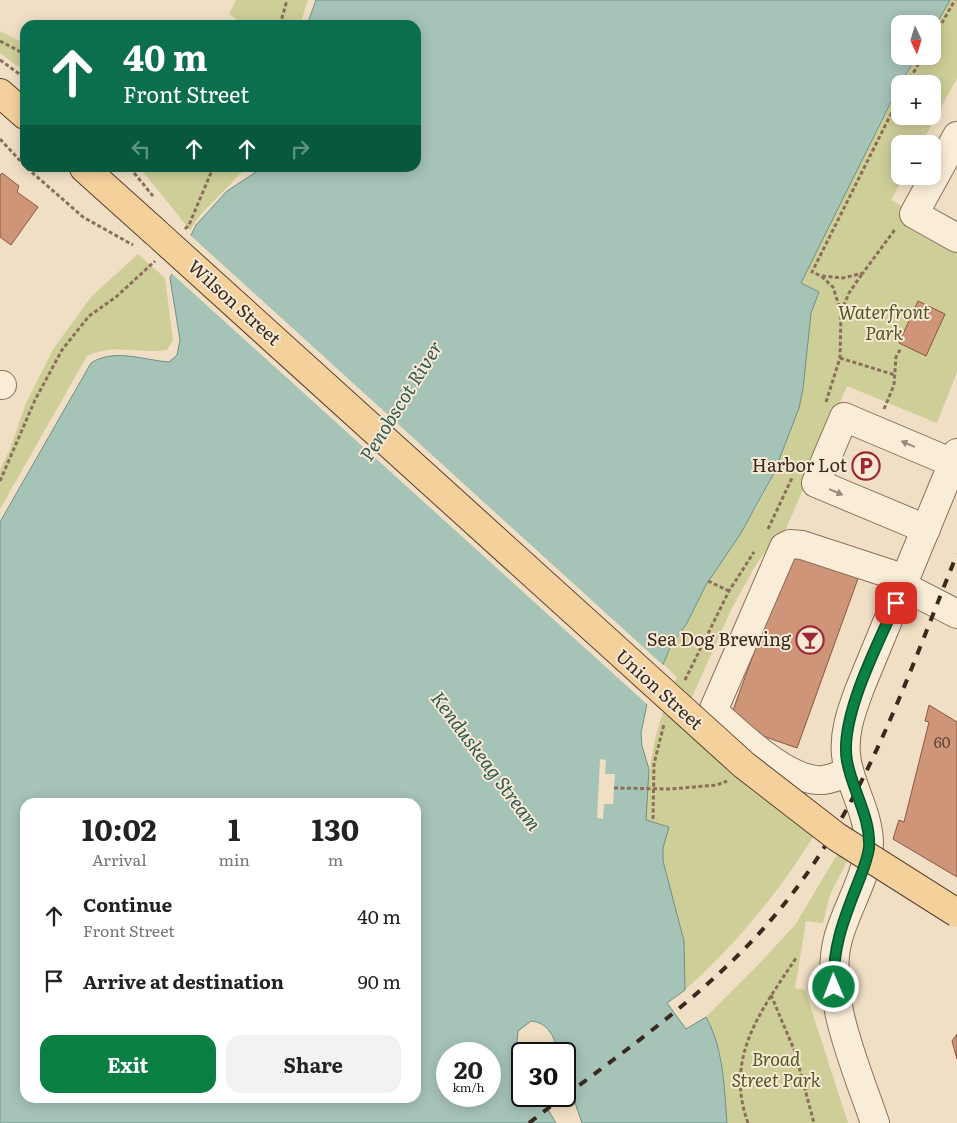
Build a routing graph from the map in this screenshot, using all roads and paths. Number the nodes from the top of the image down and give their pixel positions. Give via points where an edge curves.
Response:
1 (287, 0) edge
2 (955, 0) edge
3 (281, 20) edge
4 (941, 24) edge
5 (0, 41) edge
6 (20, 51) edge
7 (0, 60) edge
8 (20, 74) edge
9 (0, 93) edge
10 (20, 111) edge
11 (891, 114) edge
12 (957, 136) edge
13 (0, 139) edge
14 (20, 161) edge
15 (32, 172) edge
16 (87, 172) edge
17 (133, 172) edge
18 (211, 172) edge
19 (155, 199) dead end
20 (902, 223) dead end
21 (183, 232) dead end
22 (957, 238) edge
23 (146, 239) junction
24 (158, 257) dead end
25 (863, 274) junction
26 (821, 276) junction
27 (841, 312) junction
28 (901, 348) dead end
29 (840, 358) junction
30 (895, 375) junction
31 (825, 407) dead end
32 (875, 430) junction
33 (383, 438) joint
34 (955, 458) edge
35 (795, 470) dead end
36 (0, 481) edge
37 (926, 529) junction
38 (765, 535) dead end
39 (759, 544) dead end
40 (708, 582) dead end
41 (904, 583) junction
42 (729, 591) junction
43 (957, 614) edge
44 (682, 688) dead end
45 (664, 723) dead end
46 (849, 771) junction
47 (729, 780) dead end
48 (614, 788) dead end
49 (652, 789) junction
50 (653, 820) dead end
51 (866, 862) junction
52 (957, 914) edge
53 (796, 958) dead end
54 (771, 995) junction
55 (748, 1123) edge
56 (814, 1123) edge
57 (875, 1123) edge

1 - 3 path
2 - 4 path
5 - 6 path
7 - 8 path
9 - 10 main road
11 - 26 path via 812,272
12 - 22 street via 914,214
13 - 14 path
15 - 23 path via 83,217
16 - 23 main road, Wilson Street
17 - 19 path
18 - 21 path
20 - 25 path
23 - 33 main road, Wilson Street, bridge
24 - 36 path via 116,297 89,316 62,350 35,400
25 - 26 path via 843,278
25 - 27 path via 849,293
26 - 27 path via 836,293
27 - 29 path
28 - 30 path via 896,357
29 - 30 path
29 - 31 path
30 - 32 path
34 -> 32 street
32 -> 37 street via 844,417 816,483
33 - 52 main road, Union Street, bridge via 770,788 852,848
34 - 37 street
35 - 38 path
37 - 41 street
39 - 42 path
40 - 42 path
41 - 43 street
41 - 46 street via 849,718 845,745
41 - 46 street via 802,545 784,547 713,711 764,755 799,775 824,780
42 - 44 path
45 - 49 path via 656,751
46 - 51 street via 867,826
47 - 49 path
48 - 49 path
49 - 50 path
51 - 52 street
51 - 57 street via 838,939 834,977 846,1034
53 - 54 path
54 - 55 path via 752,1027 741,1060 741,1096
54 - 56 path via 795,1052

